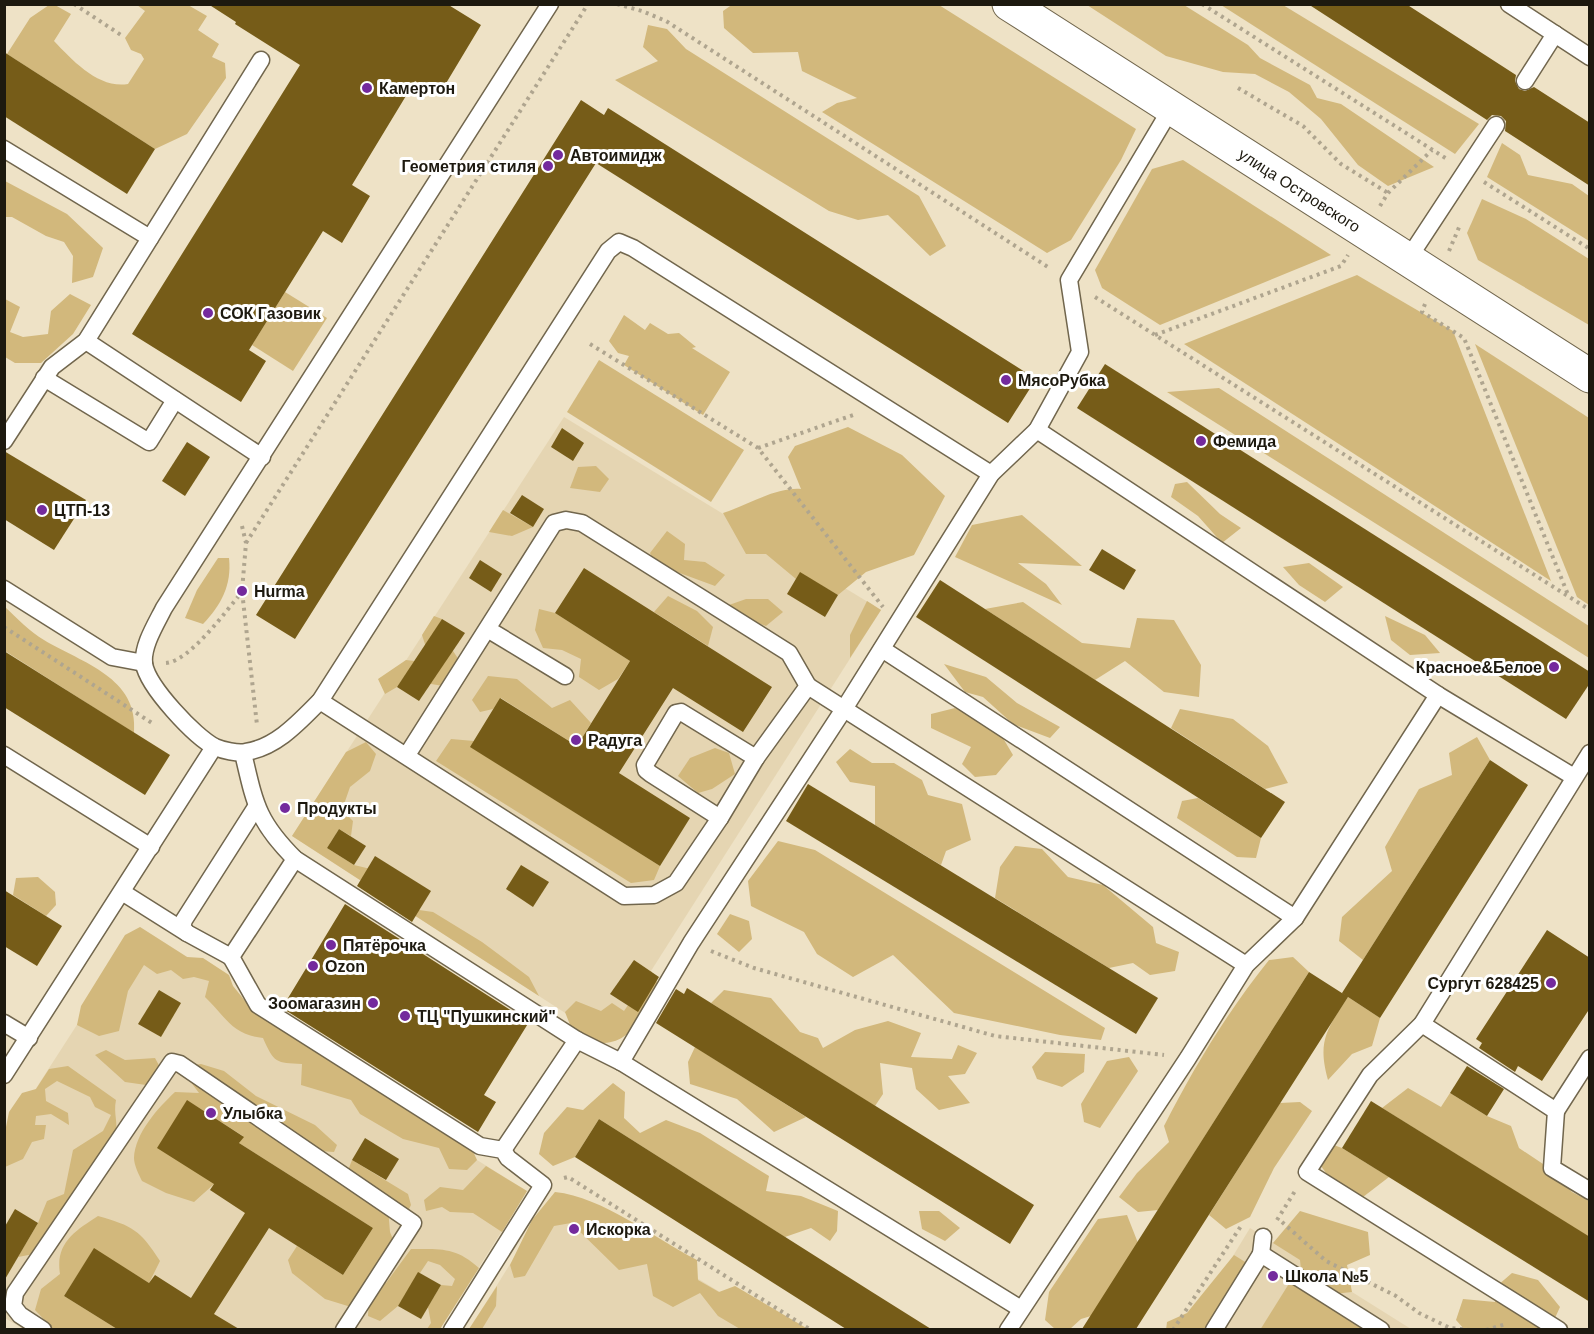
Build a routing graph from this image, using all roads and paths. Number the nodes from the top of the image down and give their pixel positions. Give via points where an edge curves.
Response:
1 (74, 4) edge
2 (550, 4) edge
3 (588, 4) edge
4 (617, 4) edge
5 (1009, 4) edge
6 (1202, 4) edge
7 (1509, 4) edge
8 (1555, 34) junction
9 (121, 35) dead end
10 (1590, 57) edge
11 (261, 60) dead end
12 (1525, 81) dead end
13 (1238, 88) dead end
14 (1172, 107) junction
15 (1496, 125) dead end
16 (4, 149) edge
17 (1432, 150) junction
18 (1466, 171) junction
19 (1388, 193) junction
20 (1461, 224) dead end
21 (1364, 231) junction
22 (150, 238) junction
23 (1590, 249) edge
24 (1408, 259) junction
25 (1437, 278) junction
26 (1069, 280) junction
27 (1154, 335) junction
28 (86, 340) junction
29 (590, 344) dead end
30 (1590, 376) edge
31 (44, 378) junction
32 (176, 400) junction
33 (881, 405) junction
34 (1037, 430) junction
35 (6, 437) edge
36 (758, 448) junction
37 (262, 457) junction
38 (991, 474) junction
39 (4, 589) edge
40 (242, 591) junction
41 (1570, 598) junction
42 (1590, 610) edge
43 (896, 624) junction
44 (4, 627) edge
45 (489, 630) junction
46 (882, 649) junction
47 (144, 663) junction
48 (565, 676) dead end
49 (808, 686) junction
50 (1438, 695) junction
51 (320, 701) junction
52 (844, 709) junction
53 (163, 731) dead end
54 (214, 747) junction
55 (260, 749) junction
56 (243, 753) junction
57 (1590, 753) edge
58 (4, 755) edge
59 (407, 755) junction
60 (756, 758) junction
61 (1574, 777) junction
62 (256, 807) junction
63 (720, 818) junction
64 (151, 847) junction
65 (295, 859) junction
66 (122, 892) junction
67 (1295, 918) junction
68 (187, 933) junction
69 (691, 943) junction
70 (231, 957) junction
71 (1246, 965) junction
72 (4, 1023) edge
73 (1422, 1024) junction
74 (29, 1038) junction
75 (577, 1040) junction
76 (1188, 1058) junction
77 (1590, 1058) edge
78 (621, 1062) junction
79 (4, 1075) edge
80 (1556, 1111) junction
81 (503, 1150) junction
82 (1307, 1173) junction
83 (543, 1185) junction
84 (1590, 1191) edge
85 (1267, 1216) dead end
86 (1277, 1217) junction
87 (1249, 1220) dead end
88 (1263, 1237) dead end
89 (1261, 1254) junction
90 (1021, 1309) junction
91 (16, 1322) edge
92 (43, 1329) edge
93 (344, 1329) edge
94 (452, 1329) edge
95 (811, 1329) edge
96 (1008, 1329) edge
97 (1173, 1329) edge
98 (1214, 1329) edge
99 (1381, 1329) edge
100 (1471, 1329) edge
101 (1559, 1329) edge

1 - 9 path
2 - 37 lane
3 - 40 path via 246,543
4 - 26 path via 666,21
5 - 14 main road, улица Островского
6 - 17 path
7 - 8 lane
8 - 10 lane
8 - 12 lane
11 - 22 lane
13 - 19 path via 1303,126 1341,164
14 - 21 main road, улица Островского
14 - 26 lane
15 - 18 lane
16 - 22 lane
17 - 18 path
17 - 19 path
18 - 23 path
18 - 24 lane
19 - 21 path
20 - 25 path
21 - 24 main road, улица Островского
21 - 27 path via 1341,266
22 - 28 lane
24 - 25 main road, улица Островского
25 - 30 main road, улица Островского
25 - 41 path via 1422,312 1464,338
26 - 27 path
26 - 34 lane via 1080,352
27 - 41 path
28 - 31 lane
28 - 32 lane
29 - 36 path
31 - 32 lane via 149,442
31 - 35 lane
32 - 37 lane
33 - 36 path
33 - 38 lane
33 - 51 lane via 619,242 609,251
34 - 38 lane
34 - 50 lane
36 - 43 path
37 - 47 lane via 164,608 149,639
38 - 43 lane
39 - 47 lane via 112,657
40 - 47 path via 214,626 175,662
40 - 55 path
41 - 42 path
43 - 46 lane
44 - 53 path
45 - 48 lane
45 - 49 lane via 554,524 566,520 582,523 789,653
45 - 59 lane
46 - 52 lane
46 - 67 lane
47 - 54 lane via 155,692
49 - 52 lane
49 - 60 lane
50 - 61 lane
50 - 67 lane
51 - 55 lane via 290,732
51 - 59 lane
52 - 69 lane
52 - 71 lane
54 - 56 lane
54 - 64 lane
55 - 56 lane
56 - 62 lane
57 - 61 lane
58 - 64 lane
59 - 63 lane via 624,896 654,895 676,883
60 - 63 lane
60 - 63 lane via 681,712 676,713 645,765 646,770
61 - 73 lane
62 - 65 lane via 272,836
62 - 68 lane via 184,920 182,927
64 - 66 lane
65 - 70 lane
65 - 75 lane
66 - 68 lane
66 - 74 lane
67 - 71 lane
68 - 70 lane
69 - 76 path via 754,968 995,1036
69 - 78 lane
70 - 81 lane via 258,1005 480,1146
71 - 76 lane
72 - 74 lane
73 - 80 lane
73 - 82 lane via 1370,1075
74 - 79 lane
75 - 78 lane
75 - 81 lane
76 - 90 lane
77 - 80 lane
78 - 90 lane
80 - 84 lane via 1552,1167
81 - 83 lane
82 - 86 path
82 - 101 lane
83 - 94 lane
83 - 95 path via 568,1177
85 - 86 path
86 - 89 path via 1274,1243
86 - 100 path via 1326,1261 1450,1328
87 - 97 path
88 - 89 lane
89 - 98 lane
89 - 99 lane
90 - 96 lane
91 - 92 lane
91 - 93 lane via 15,1293 172,1062 414,1223

